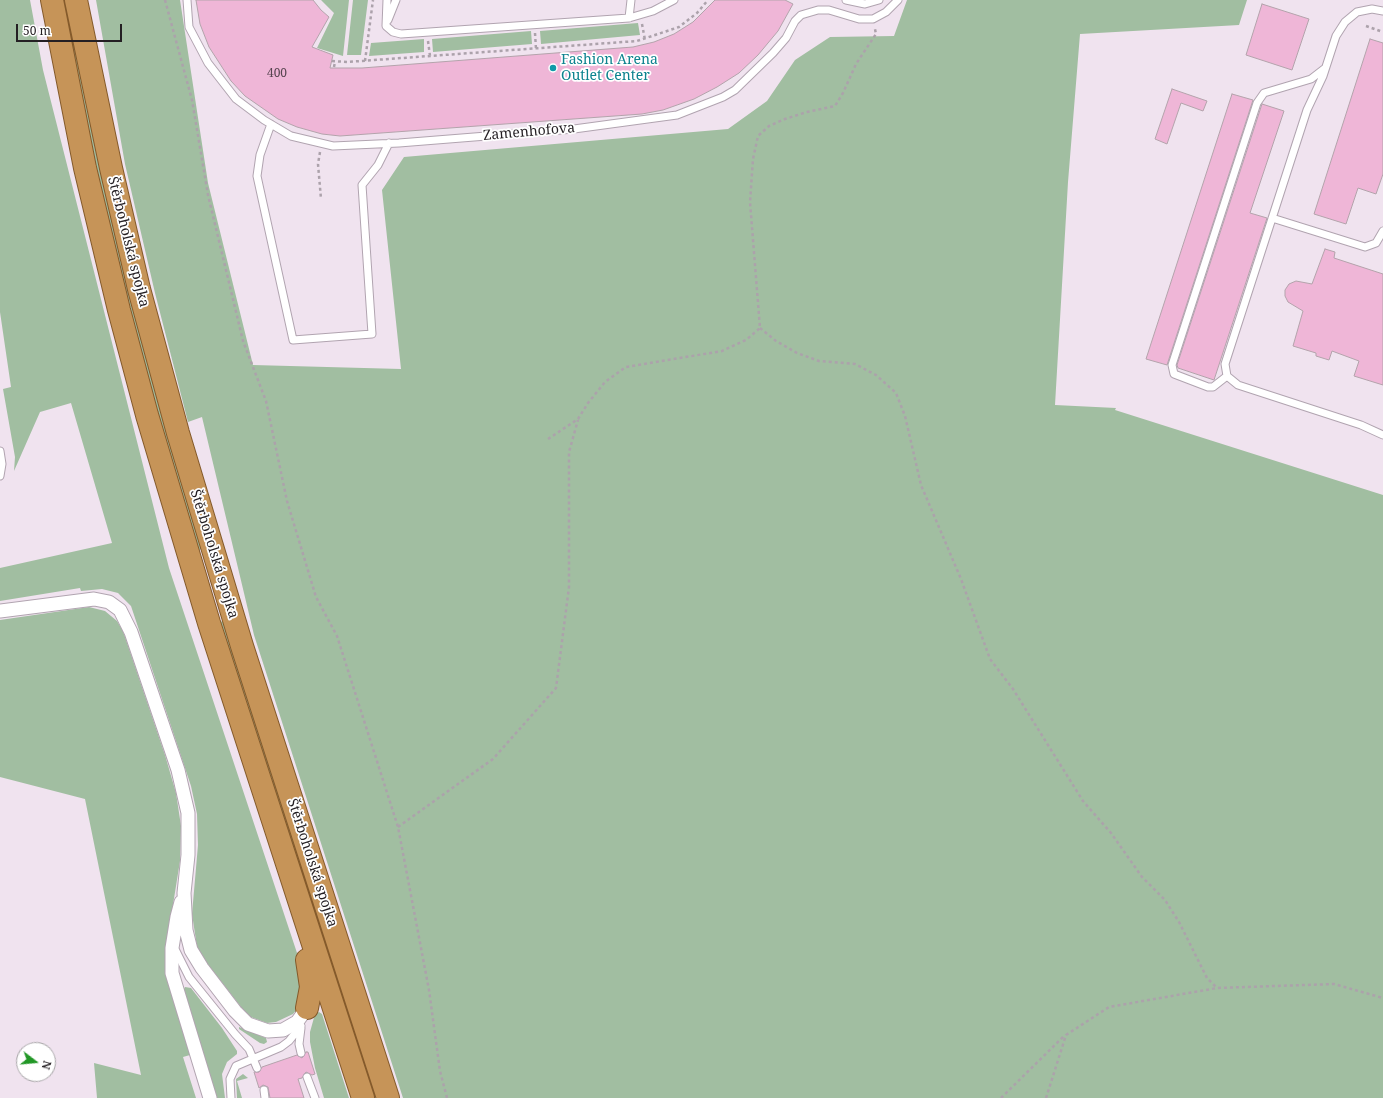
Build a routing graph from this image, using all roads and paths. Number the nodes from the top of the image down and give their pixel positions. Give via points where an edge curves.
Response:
1 (52, 0) edge
2 (76, 0) edge
3 (89, 0) edge
4 (165, 0) edge
5 (187, 0) edge
6 (373, 0) edge
7 (387, 0) edge
8 (396, 0) edge
9 (631, 0) edge
10 (674, 0) edge
11 (708, 0) edge
12 (846, 0) edge
13 (879, 0) edge
14 (898, 0) edge
15 (667, 2) edge
16 (1383, 11) edge
17 (640, 15) junction
18 (629, 18) junction
19 (873, 19) junction
20 (535, 25) junction
21 (1366, 26) dead end
22 (392, 32) junction
23 (428, 32) junction
24 (1383, 32) edge
25 (645, 40) junction
26 (536, 49) junction
27 (430, 56) junction
28 (365, 61) junction
29 (1326, 66) junction
30 (334, 67) dead end
31 (271, 124) junction
32 (102, 130) junction
33 (320, 143) junction
34 (388, 143) junction
35 (321, 199) dead end
36 (1272, 218) junction
37 (1383, 231) edge
38 (760, 328) junction
39 (1227, 376) junction
40 (578, 419) junction
41 (1383, 435) edge
42 (548, 439) dead end
43 (0, 451) edge
44 (0, 476) edge
45 (0, 611) edge
46 (267, 801) junction
47 (398, 827) junction
48 (184, 893) junction
49 (174, 934) junction
50 (1217, 988) junction
51 (1383, 998) edge
52 (304, 1017) junction
53 (1066, 1035) junction
54 (301, 1053) dead end
55 (254, 1058) junction
56 (257, 1068) dead end
57 (308, 1077) dead end
58 (314, 1097) edge
59 (210, 1098) edge
60 (231, 1098) edge
61 (363, 1098) edge
62 (388, 1098) edge
63 (447, 1098) edge
64 (1001, 1098) edge
65 (1046, 1098) edge

1 - 46 highway, Štěrboholská spojka via 85,168 141,392 187,551
2 - 32 highway, Štěrboholská spojka
3 - 32 highway
4 - 47 path via 192,100 208,195 243,341 266,401 287,501 316,597 337,636
5 - 31 lane, Zamenhofova via 189,27 208,63 236,99
6 - 28 path
7 - 22 lane via 385,20 388,30
8 - 22 lane via 388,20
9 - 18 lane
10 - 15 lane
11 - 25 path via 697,13 679,27
12 - 13 lane via 865,4
14 - 19 lane via 886,12
15 - 17 lane
16 - 29 lane via 1357,12 1345,22 1336,36
17 - 18 lane
17 - 25 path
18 - 20 lane
19 - 34 lane, Zamenhofova via 859,19 829,10 807,12 795,20 786,38 735,90 677,115 574,129
19 - 38 path via 876,34 856,64 835,106 786,119 770,126 758,136 753,159 750,202
20 - 23 lane
20 - 26 path
21 - 24 path
22 - 23 lane
23 - 27 path
25 - 26 path
26 - 27 path
27 - 28 path
28 - 30 path via 333,61
29 - 36 lane via 1307,110
29 - 39 lane via 1311,79 1264,93 1257,103 1172,365 1174,374 1208,387 1216,385
31 - 33 lane, Zamenhofova via 291,136
31 - 34 lane via 260,155 257,176 293,340 372,334 362,186 378,165
32 - 62 highway, Štěrboholská spojka via 139,290 178,433 242,646
33 - 34 lane, Zamenhofova via 333,146
33 - 35 path via 318,164
36 - 37 lane via 1365,247 1376,243
36 - 39 lane via 1226,356
38 - 40 path via 746,340 722,351 626,367 605,382
38 - 50 path via 776,341 819,361 855,364 876,375 896,393 905,416 921,485 961,579 990,659 1013,689 1083,801 1111,833 1142,877 1164,900 1179,922 1207,978
39 - 41 lane via 1238,385 1361,425
40 - 42 path
40 - 47 path via 569,452 569,588 556,688 493,759
43 - 44 lane
45 - 48 street via 94,599 109,602 124,615 183,789 189,833
46 - 52 highway via 310,976 310,998
46 - 61 highway, Štěrboholská spojka
47 - 63 path via 429,990 440,1071
48 - 49 street
48 - 52 street via 186,930 191,950 241,1019 262,1030 283,1030
49 - 55 lane via 177,954 189,977
49 - 59 street via 172,960 175,985
50 - 51 path via 1334,984
50 - 53 path via 1109,1007
52 - 54 lane via 299,1044
52 - 55 lane via 292,1037 281,1047
53 - 64 path
53 - 65 path
55 - 56 lane
55 - 60 lane via 234,1069 230,1079
57 - 58 lane

